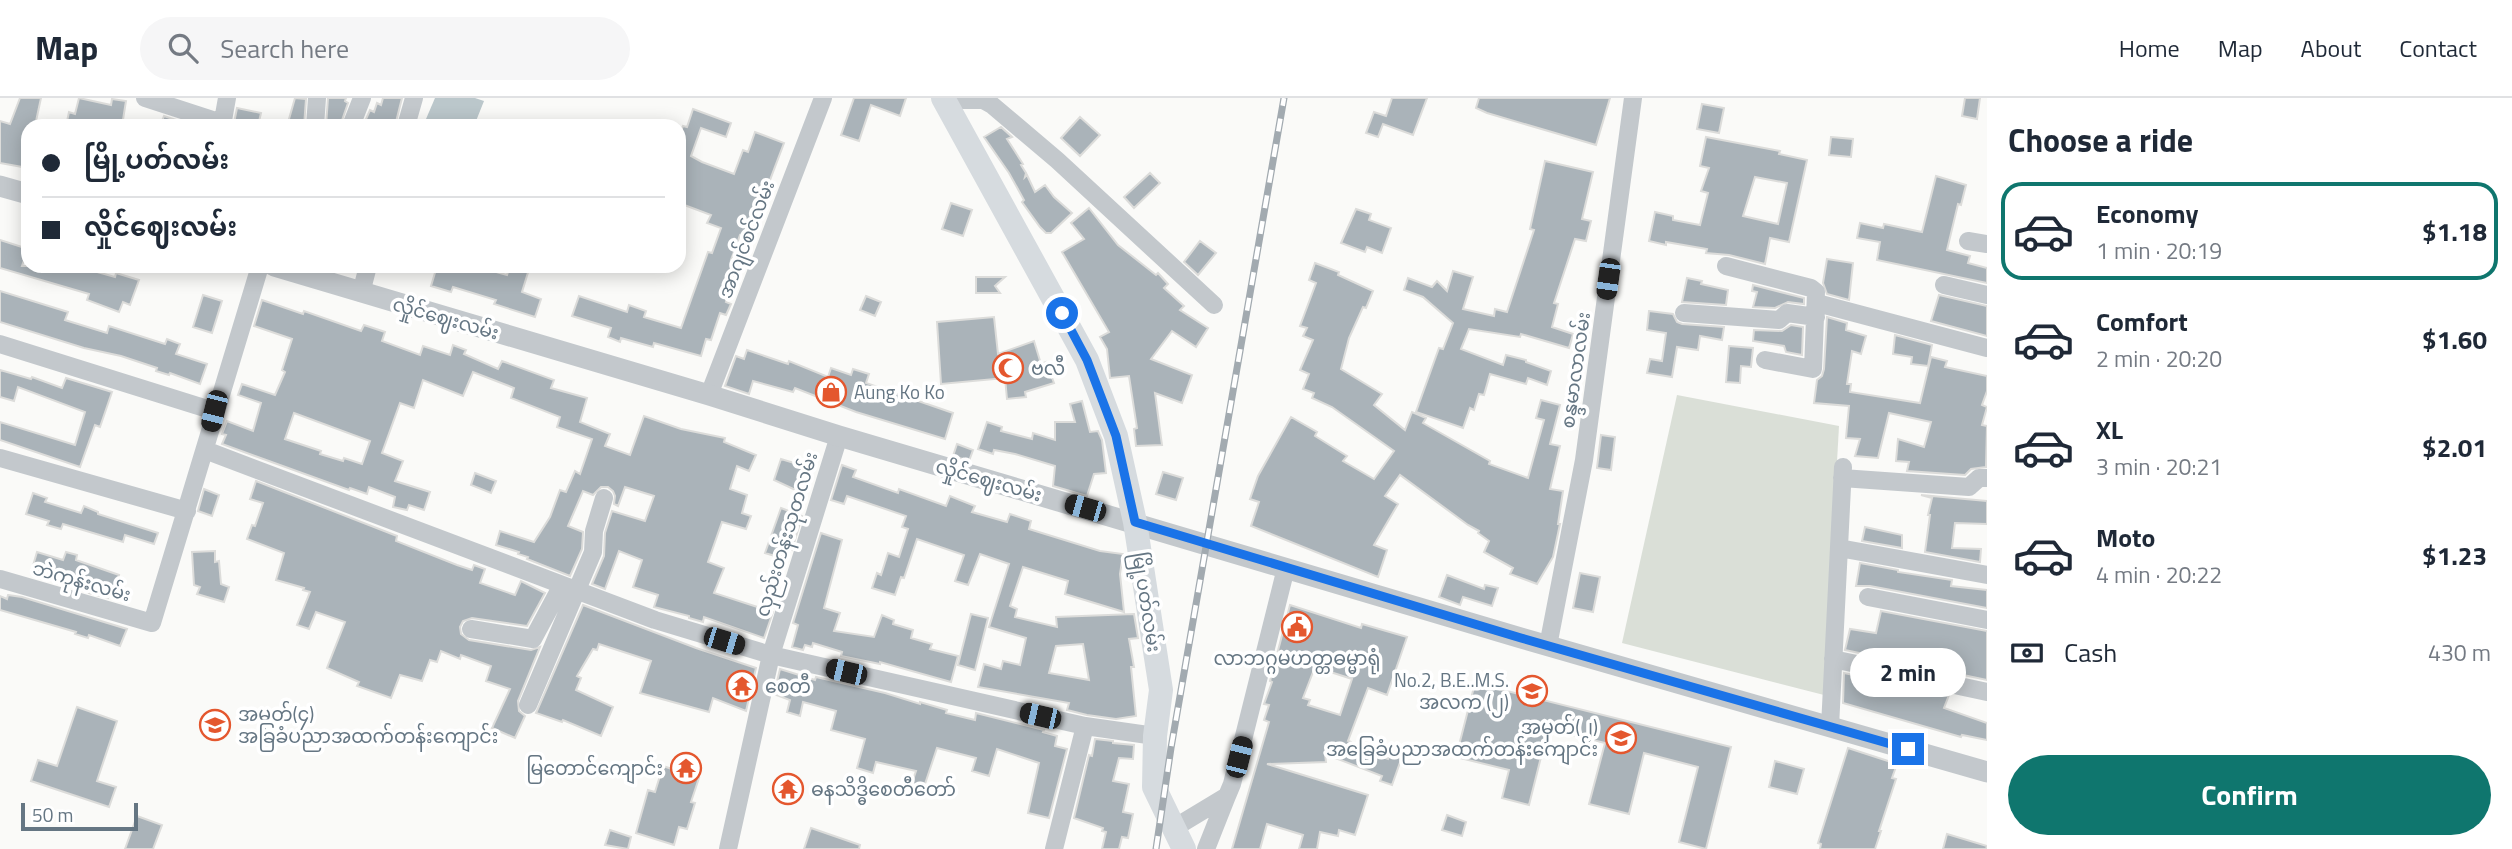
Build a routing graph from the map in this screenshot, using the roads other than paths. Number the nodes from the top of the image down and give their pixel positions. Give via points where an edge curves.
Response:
1 (145, 98) edge
2 (227, 98) edge
3 (317, 98) edge
4 (362, 98) edge
5 (414, 98) edge
6 (823, 98) edge
7 (1633, 98) edge
8 (944, 99) edge
9 (205, 119) edge
10 (223, 119) edge
11 (316, 119) edge
12 (354, 119) edge
13 (408, 119) edge
14 (0, 186) edge
15 (21, 192) edge
16 (1968, 241) dead end
17 (1987, 244) edge
18 (1726, 266) dead end
19 (258, 273) edge
20 (297, 273) edge
21 (366, 273) edge
22 (1944, 285) dead end
23 (361, 293) junction
24 (1987, 295) edge
25 (1214, 304) dead end
26 (1816, 310) junction
27 (1684, 313) dead end
28 (0, 344) edge
29 (1987, 348) edge
30 (1765, 360) dead end
31 (709, 395) junction
32 (214, 411) junction
33 (839, 436) junction
34 (205, 450) junction
35 (0, 458) edge
36 (1987, 478) edge
37 (604, 498) dead end
38 (187, 511) junction
39 (1135, 522) junction
40 (1839, 548) junction
41 (1286, 568) junction
42 (1987, 575) edge
43 (0, 579) edge
44 (569, 588) junction
45 (1868, 597) dead end
46 (1987, 620) edge
47 (471, 629) dead end
48 (1548, 646) junction
49 (771, 655) junction
50 (1833, 659) junction
51 (1987, 692) edge
52 (528, 705) dead end
53 (1085, 726) junction
54 (1830, 727) junction
55 (1155, 736) junction
56 (1987, 772) edge
57 (1227, 796) junction
58 (1179, 838) edge
59 (728, 849) edge
60 (1054, 849) edge
61 (1206, 849) edge

1 - 9 street
2 - 10 street
3 - 11 street
4 - 12 street
5 - 13 street
6 - 31 street, အာဂျင်စင်လမ်း
7 - 48 street, စန္ဒမာလာလမ်း via 1584,460
8 - 25 street via 983,100 992,105
8 - 39 main road, မြို့ပတ်လမ်း via 1087,360 1116,436
14 - 15 street
16 - 17 street
18 - 26 street via 1811,288 1816,292
19 - 32 street
20 - 23 street, လှိုင်ဈေးလမ်း
21 - 23 street
22 - 24 street
23 - 31 street, လှိုင်ဈေးလမ်း
26 - 27 street via 1787,313 1779,320
26 - 29 street
26 - 30 street via 1812,369
28 - 32 street
31 - 33 street, လှိုင်ဈေးလမ်း
32 - 34 street
33 - 39 street, လှိုင်ဈေးလမ်း
33 - 49 street, လှည်းတန်းသုတလမ်း
34 - 38 street
34 - 44 street
35 - 38 street
36 - 40 street via 1979,478 1969,487 1843,472
37 - 44 street via 593,552
38 - 43 street, ဘဲကုန်းလမ်း via 152,623
39 - 41 street, လှိုင်ဈေးလမ်း
39 - 55 main road, မြို့ပတ်လမ်း via 1161,690
40 - 42 street
40 - 50 street
41 - 48 street, လှိုင်ဈေးလမ်း
41 - 57 street
44 - 47 street via 533,639
44 - 49 street
44 - 52 street
45 - 46 street
48 - 54 street, လှိုင်ဈေးလမ်း
49 - 53 street
49 - 59 street, လှည်းတန်းသုတလမ်း
50 - 51 street
50 - 54 street
53 - 55 street
53 - 60 street
54 - 56 street, လှိုင်ဈေးလမ်း
55 - 58 main road, မြို့ပတ်လမ်း via 1154,787
57 - 58 street
57 - 61 street

